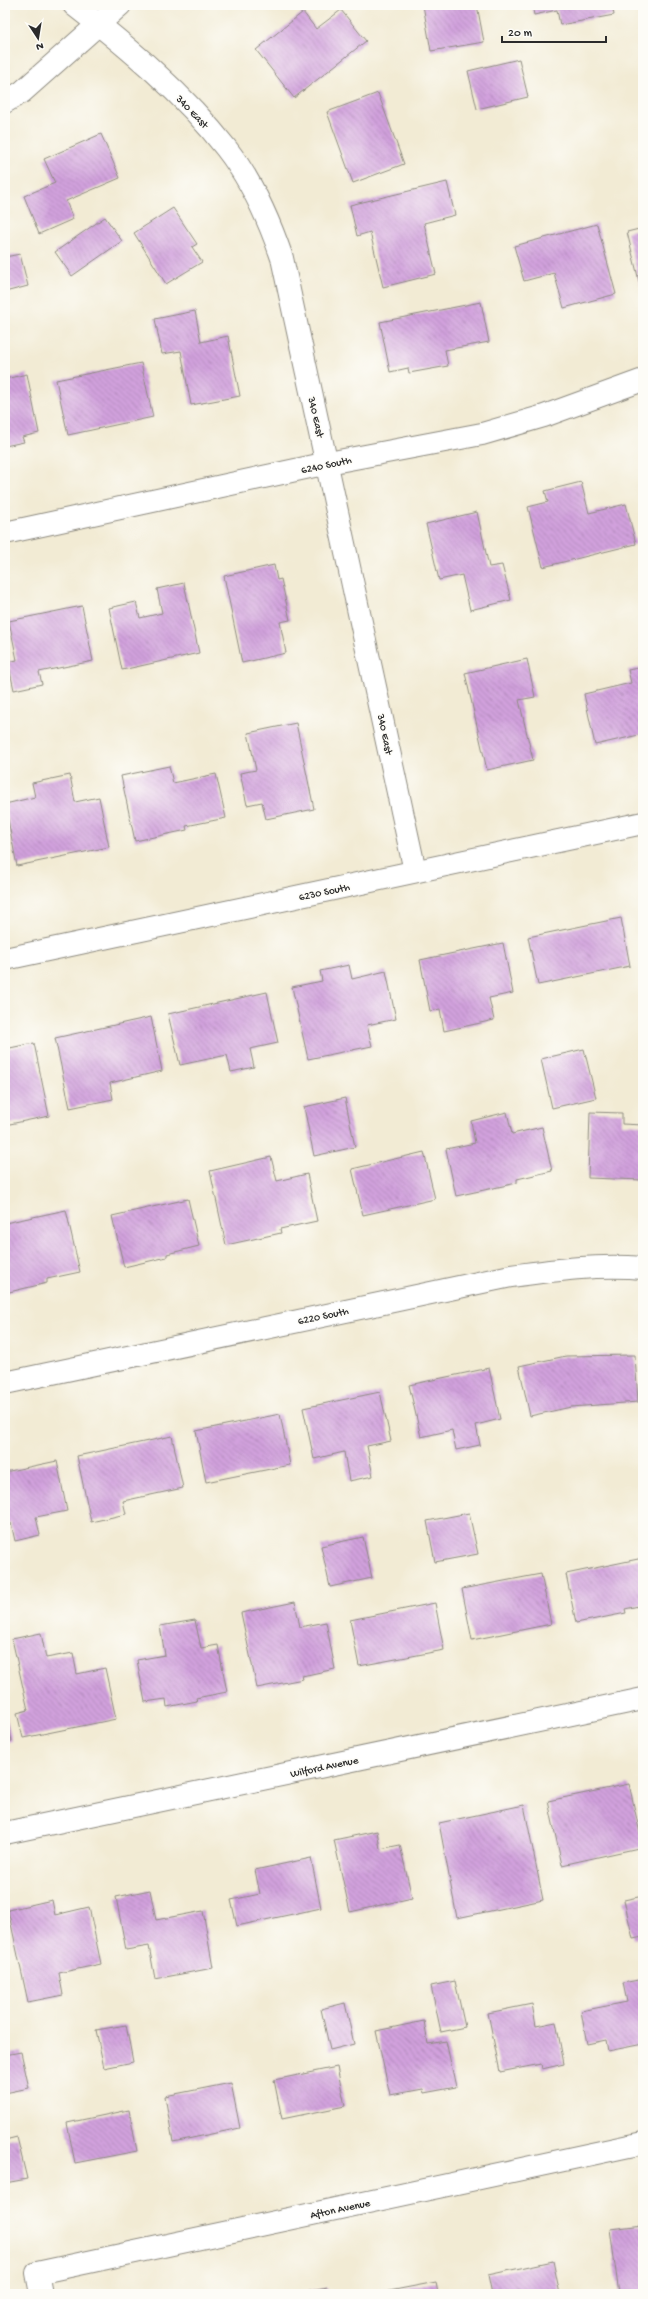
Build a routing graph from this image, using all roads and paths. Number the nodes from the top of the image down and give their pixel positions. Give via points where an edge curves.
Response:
1 (74, 5) edge
2 (120, 5) edge
3 (99, 24) junction
4 (5, 102) edge
5 (643, 380) edge
6 (328, 463) junction
7 (5, 533) edge
8 (643, 824) edge
9 (415, 871) junction
10 (5, 959) edge
11 (643, 1268) edge
12 (5, 1383) edge
13 (643, 1699) edge
14 (5, 1833) edge
15 (643, 2143) edge
16 (41, 2294) edge

1 - 3 street, 340 East
2 - 3 street
3 - 4 street via 22,92
3 - 6 street, 340 East via 155,73 207,125 227,149 271,224 282,258
5 - 6 street, 6240 South via 544,416 482,434
6 - 7 street, 6240 South
6 - 9 street, 340 East
8 - 9 street, 6230 South
9 - 10 street, 6230 South
11 - 12 street, 6220 South via 623,1266 556,1270 511,1276
13 - 14 street, Wilford Avenue
15 - 16 street, Afton Avenue via 37,2273

